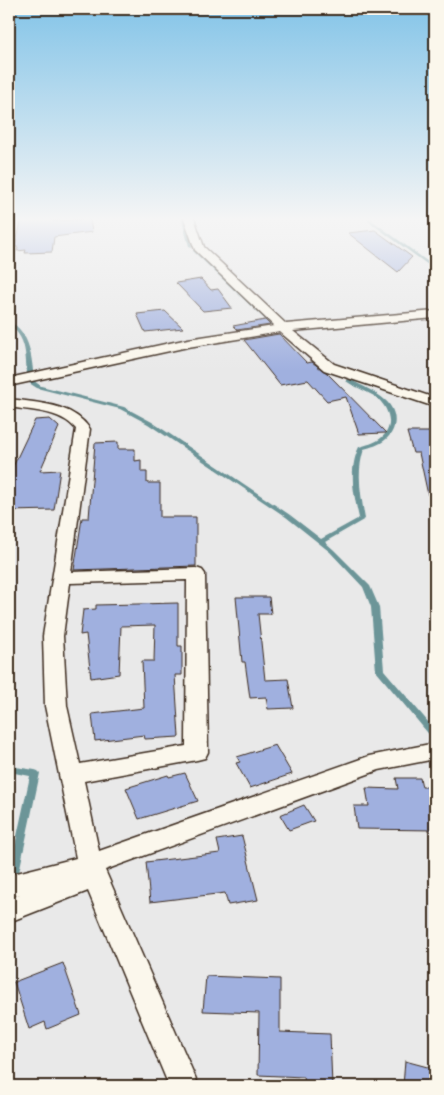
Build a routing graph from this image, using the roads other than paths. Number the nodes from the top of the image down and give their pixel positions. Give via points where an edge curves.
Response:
1 (221, 269) edge
2 (435, 314) edge
3 (284, 328) junction
4 (9, 382) edge
5 (9, 403) edge
6 (435, 403) edge
7 (62, 578) junction
8 (431, 752) edge
9 (70, 775) junction
10 (92, 871) junction
11 (9, 886) edge
12 (9, 910) edge
13 (184, 1086) edge

1 - 3 street
2 - 3 street
3 - 4 street via 188,343
3 - 6 street via 330,367
5 - 7 street via 69,416 83,429
7 - 9 street via 53,636 56,706
7 - 9 street via 196,574 197,752
8 - 10 street via 376,762
9 - 10 street
10 - 11 street
10 - 12 street
10 - 13 street

